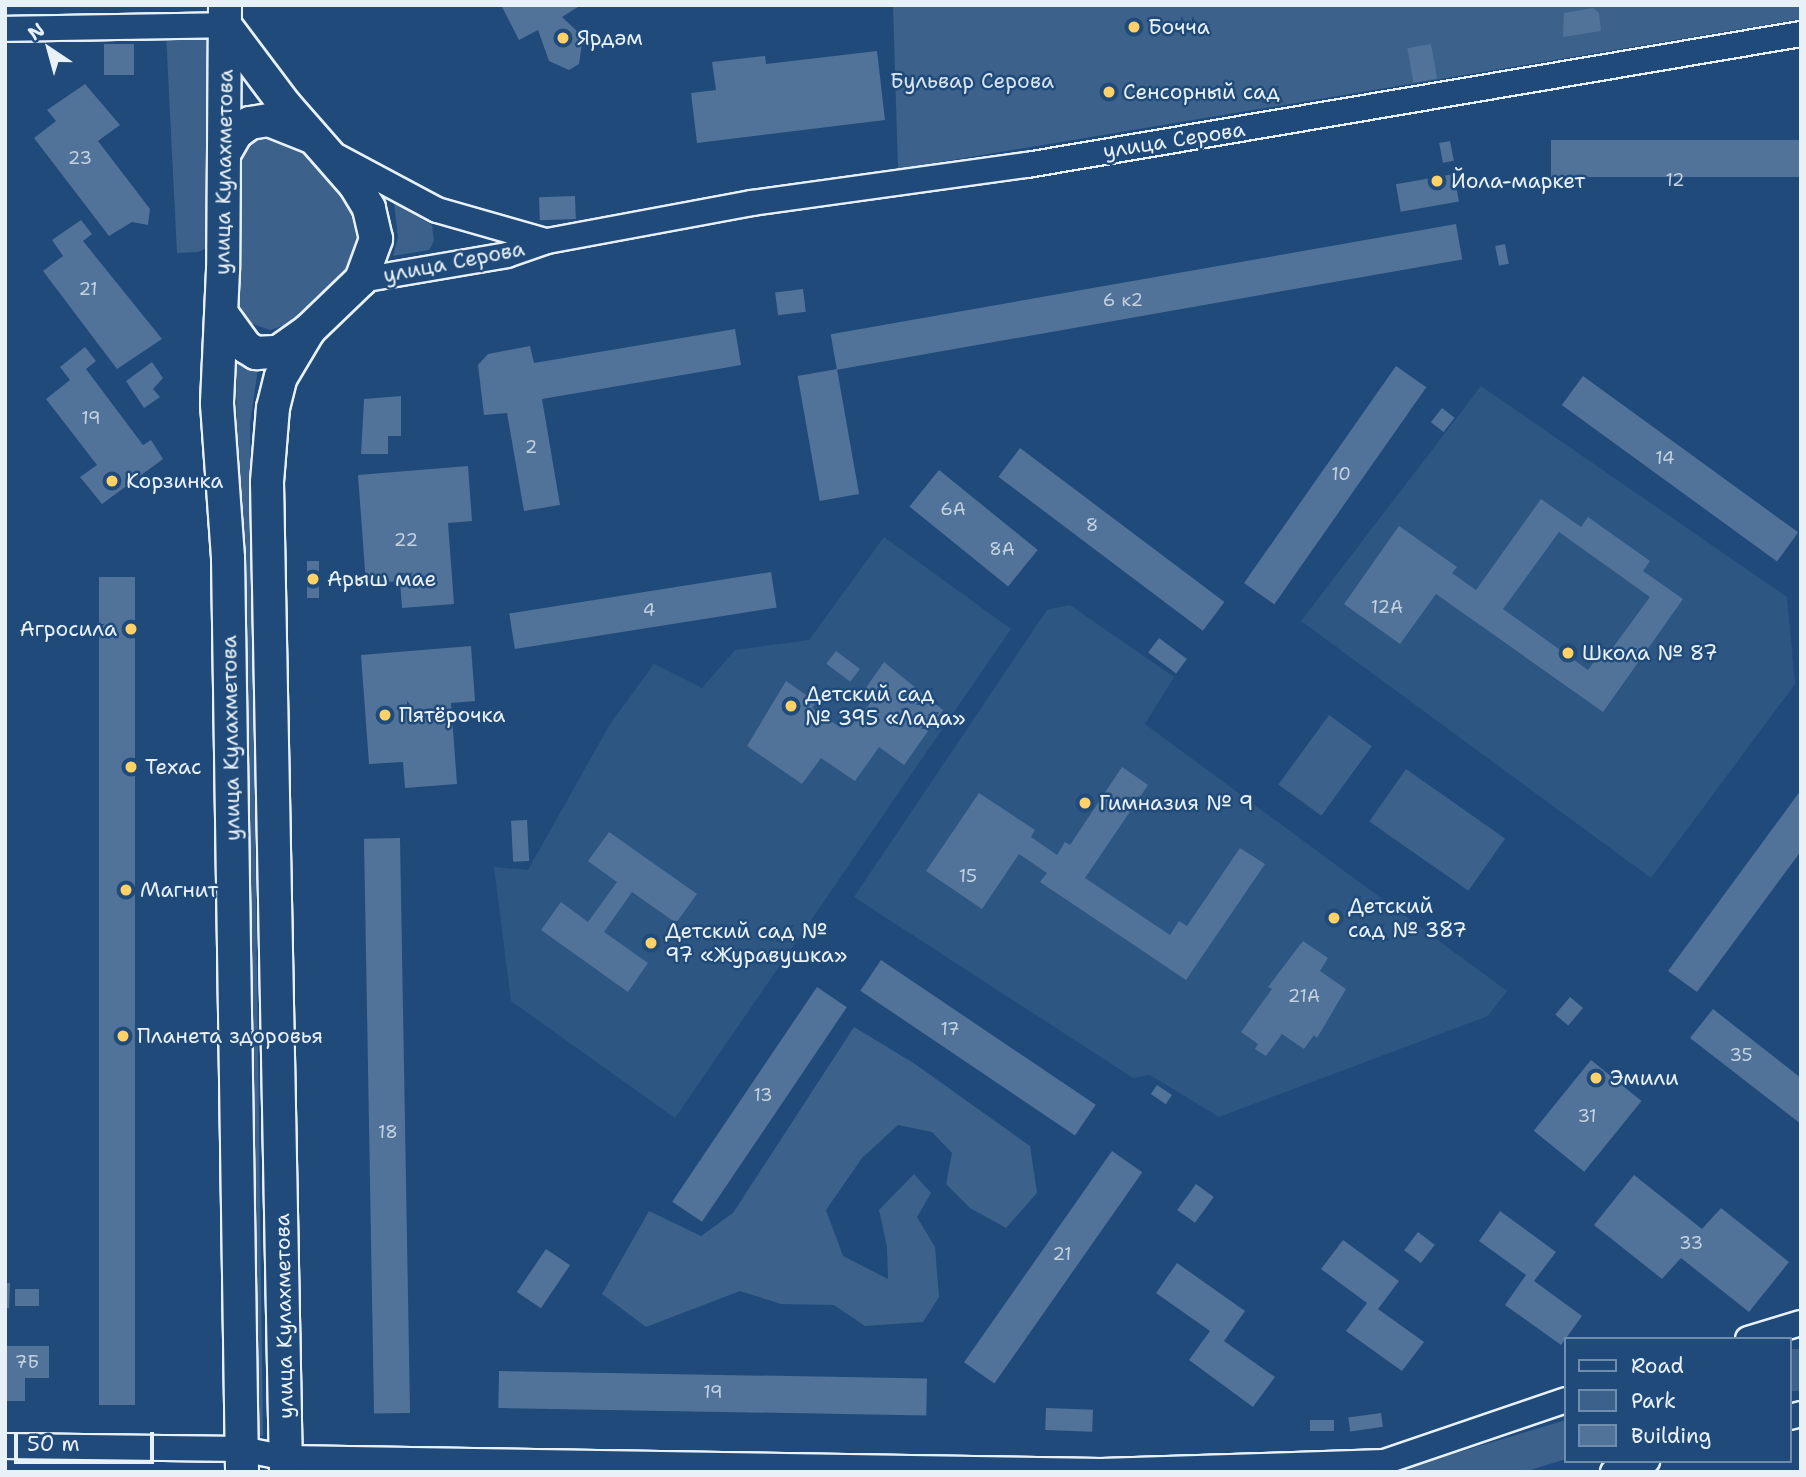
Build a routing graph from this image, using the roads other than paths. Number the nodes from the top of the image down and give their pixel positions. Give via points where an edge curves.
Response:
1 (225, 15) edge
2 (5, 30) edge
3 (1801, 34) edge
4 (324, 147) junction
5 (224, 154) junction
6 (547, 241) junction
7 (361, 280) junction
8 (222, 314) junction
9 (309, 330) junction
10 (1801, 1323) edge
11 (1755, 1337) edge
12 (1564, 1401) edge
13 (5, 1446) edge
14 (242, 1460) edge
15 (1641, 1463) edge
16 (286, 1465) edge
17 (1613, 1472) edge

1 - 2 street
1 - 4 main road
1 - 5 main road, улица Кулахметова
3 - 6 street, улица Серова via 1027,165 752,203
4 - 5 main road via 268,120 250,123 236,133
4 - 6 street, улица Серова via 437,210
4 - 7 main road via 369,208 376,239 372,261
5 - 8 main road, улица Кулахметова
6 - 7 street, улица Серова via 507,255
7 - 9 main road
8 - 9 main road via 234,336 256,353 278,352
8 - 14 main road, улица Кулахметова via 217,404 228,571
9 - 16 main road, улица Кулахметова via 281,377 273,408 267,482
10 - 11 street
12 - 16 street via 1384,1462 1101,1471
13 - 14 street
14 - 16 street
15 - 17 street

